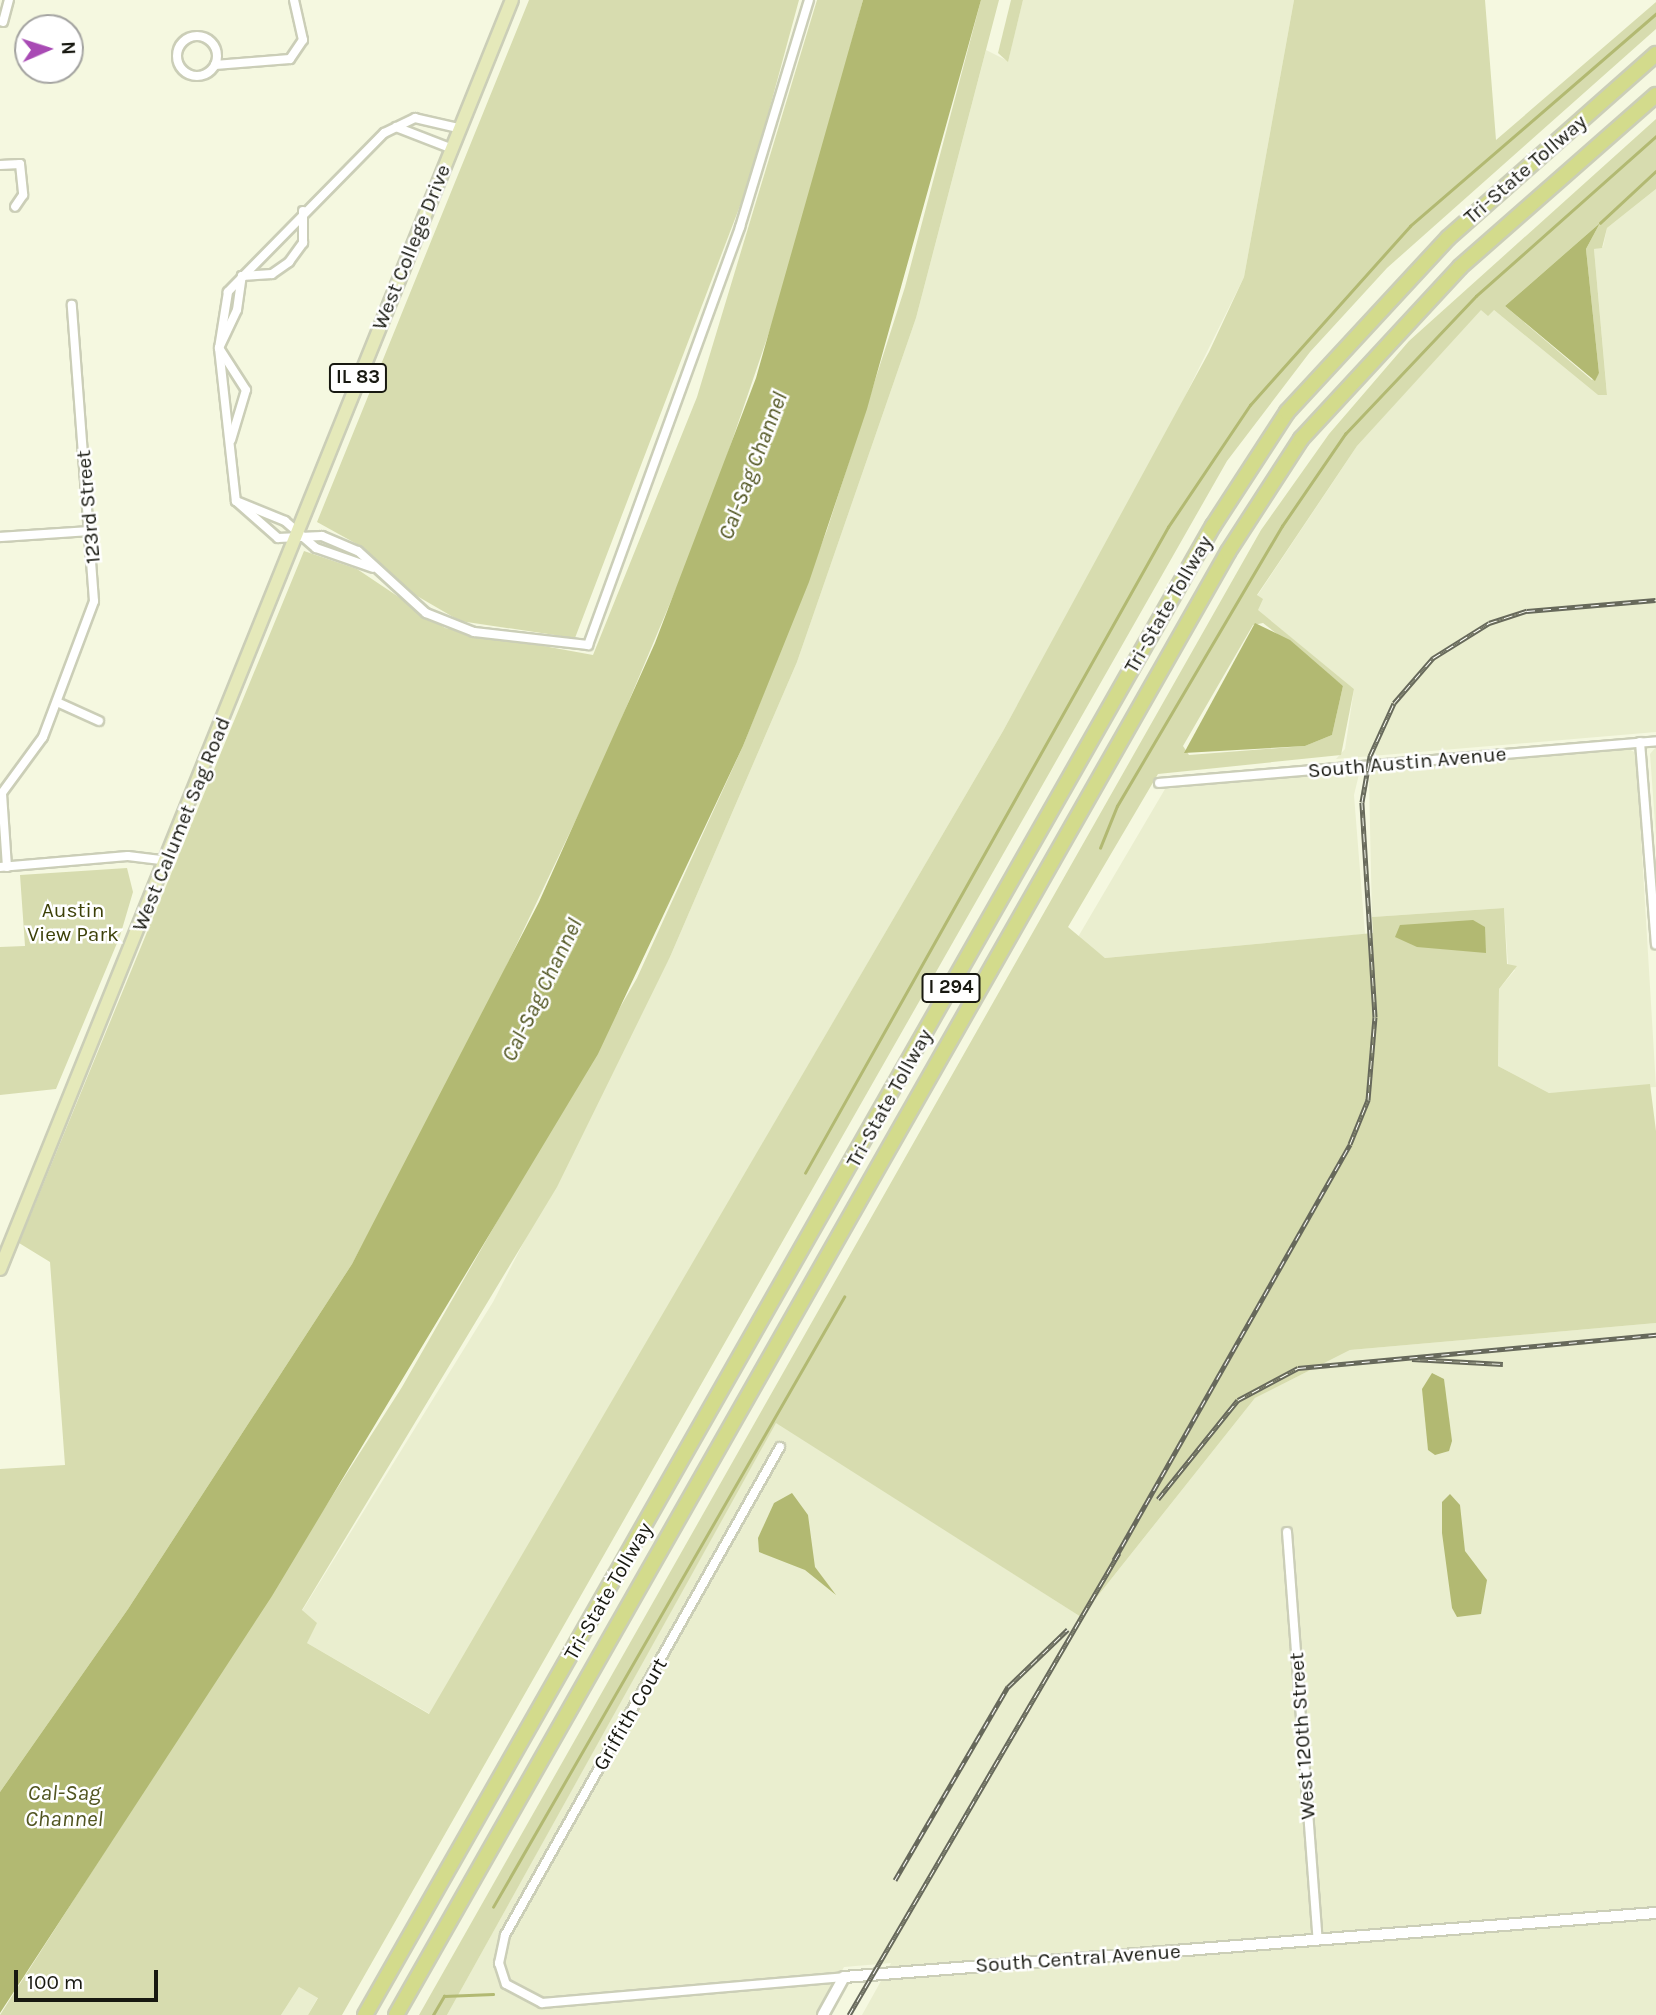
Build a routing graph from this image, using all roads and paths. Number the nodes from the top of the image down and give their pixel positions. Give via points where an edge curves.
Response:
1 (9, 0) edge
2 (294, 0) edge
3 (512, 0) edge
4 (809, 0) edge
5 (3, 22) dead end
6 (1656, 54) edge
7 (215, 65) junction
8 (1656, 95) edge
9 (396, 127) junction
10 (458, 128) junction
11 (450, 148) junction
12 (0, 165) edge
13 (15, 207) dead end
14 (303, 211) junction
15 (242, 276) junction
16 (72, 305) dead end
17 (219, 348) junction
18 (230, 443) junction
19 (236, 501) junction
20 (89, 531) junction
21 (296, 534) junction
22 (0, 537) edge
23 (374, 568) junction
24 (57, 702) junction
25 (99, 721) dead end
26 (1656, 741) edge
27 (1640, 742) junction
28 (1159, 783) dead end
29 (167, 861) junction
30 (3, 867) edge
31 (1656, 944) edge
32 (0, 1269) edge
33 (780, 1447) dead end
34 (1287, 1532) dead end
35 (1656, 1913) edge
36 (1318, 1940) junction
37 (844, 1977) junction
38 (506, 1984) joint
39 (365, 2015) edge
40 (396, 2015) edge
41 (823, 2015) edge

1 - 5 street
2 - 7 street via 303,40 290,59
3 - 10 main road, West College Drive / IL 83
4 - 23 street via 740,227 588,645 474,632 426,613
6 - 39 highway, Tri-State Tollway / I 294 via 1448,238 1287,412 1213,526
7 - 7 street via 209,40 189,38 180,47 180,66 189,74 207,74
8 - 40 highway, Tri-State Tollway / I 294 via 1460,267 1301,439 1221,564
9 - 10 street via 415,118
9 - 11 street
9 - 14 street via 338,173
10 - 11 main road, West College Drive / IL 83
11 - 21 main road, West College Drive / IL 83
12 - 13 street via 20,164 23,195
14 - 15 street
14 - 15 street via 303,243 289,262 272,274
15 - 17 street via 237,310
15 - 17 street via 222,307
16 - 20 street, 123rd Street
17 - 18 street
17 - 18 street via 246,390
18 - 19 street
19 - 21 street via 285,521
19 - 21 street via 278,538
20 - 22 street
20 - 24 street, 123rd Street via 93,601
21 - 23 street via 316,548
21 - 23 street via 337,541
21 - 29 main road, West Calumet Sag Road / IL 83
24 - 25 street
24 - 30 street, 123rd Street via 43,737 2,793
26 - 27 street, South Austin Avenue
27 - 28 street, South Austin Avenue
27 - 31 street
29 - 30 street via 128,856
29 - 32 main road, West Calumet Sag Road / IL 83
33 - 38 street, Griffith Court via 505,1935 499,1963
34 - 36 street, West 120th Street
35 - 36 street, South Central Avenue
36 - 37 street, South Central Avenue
37 - 38 street, South Central Avenue via 542,2003
37 - 41 street

